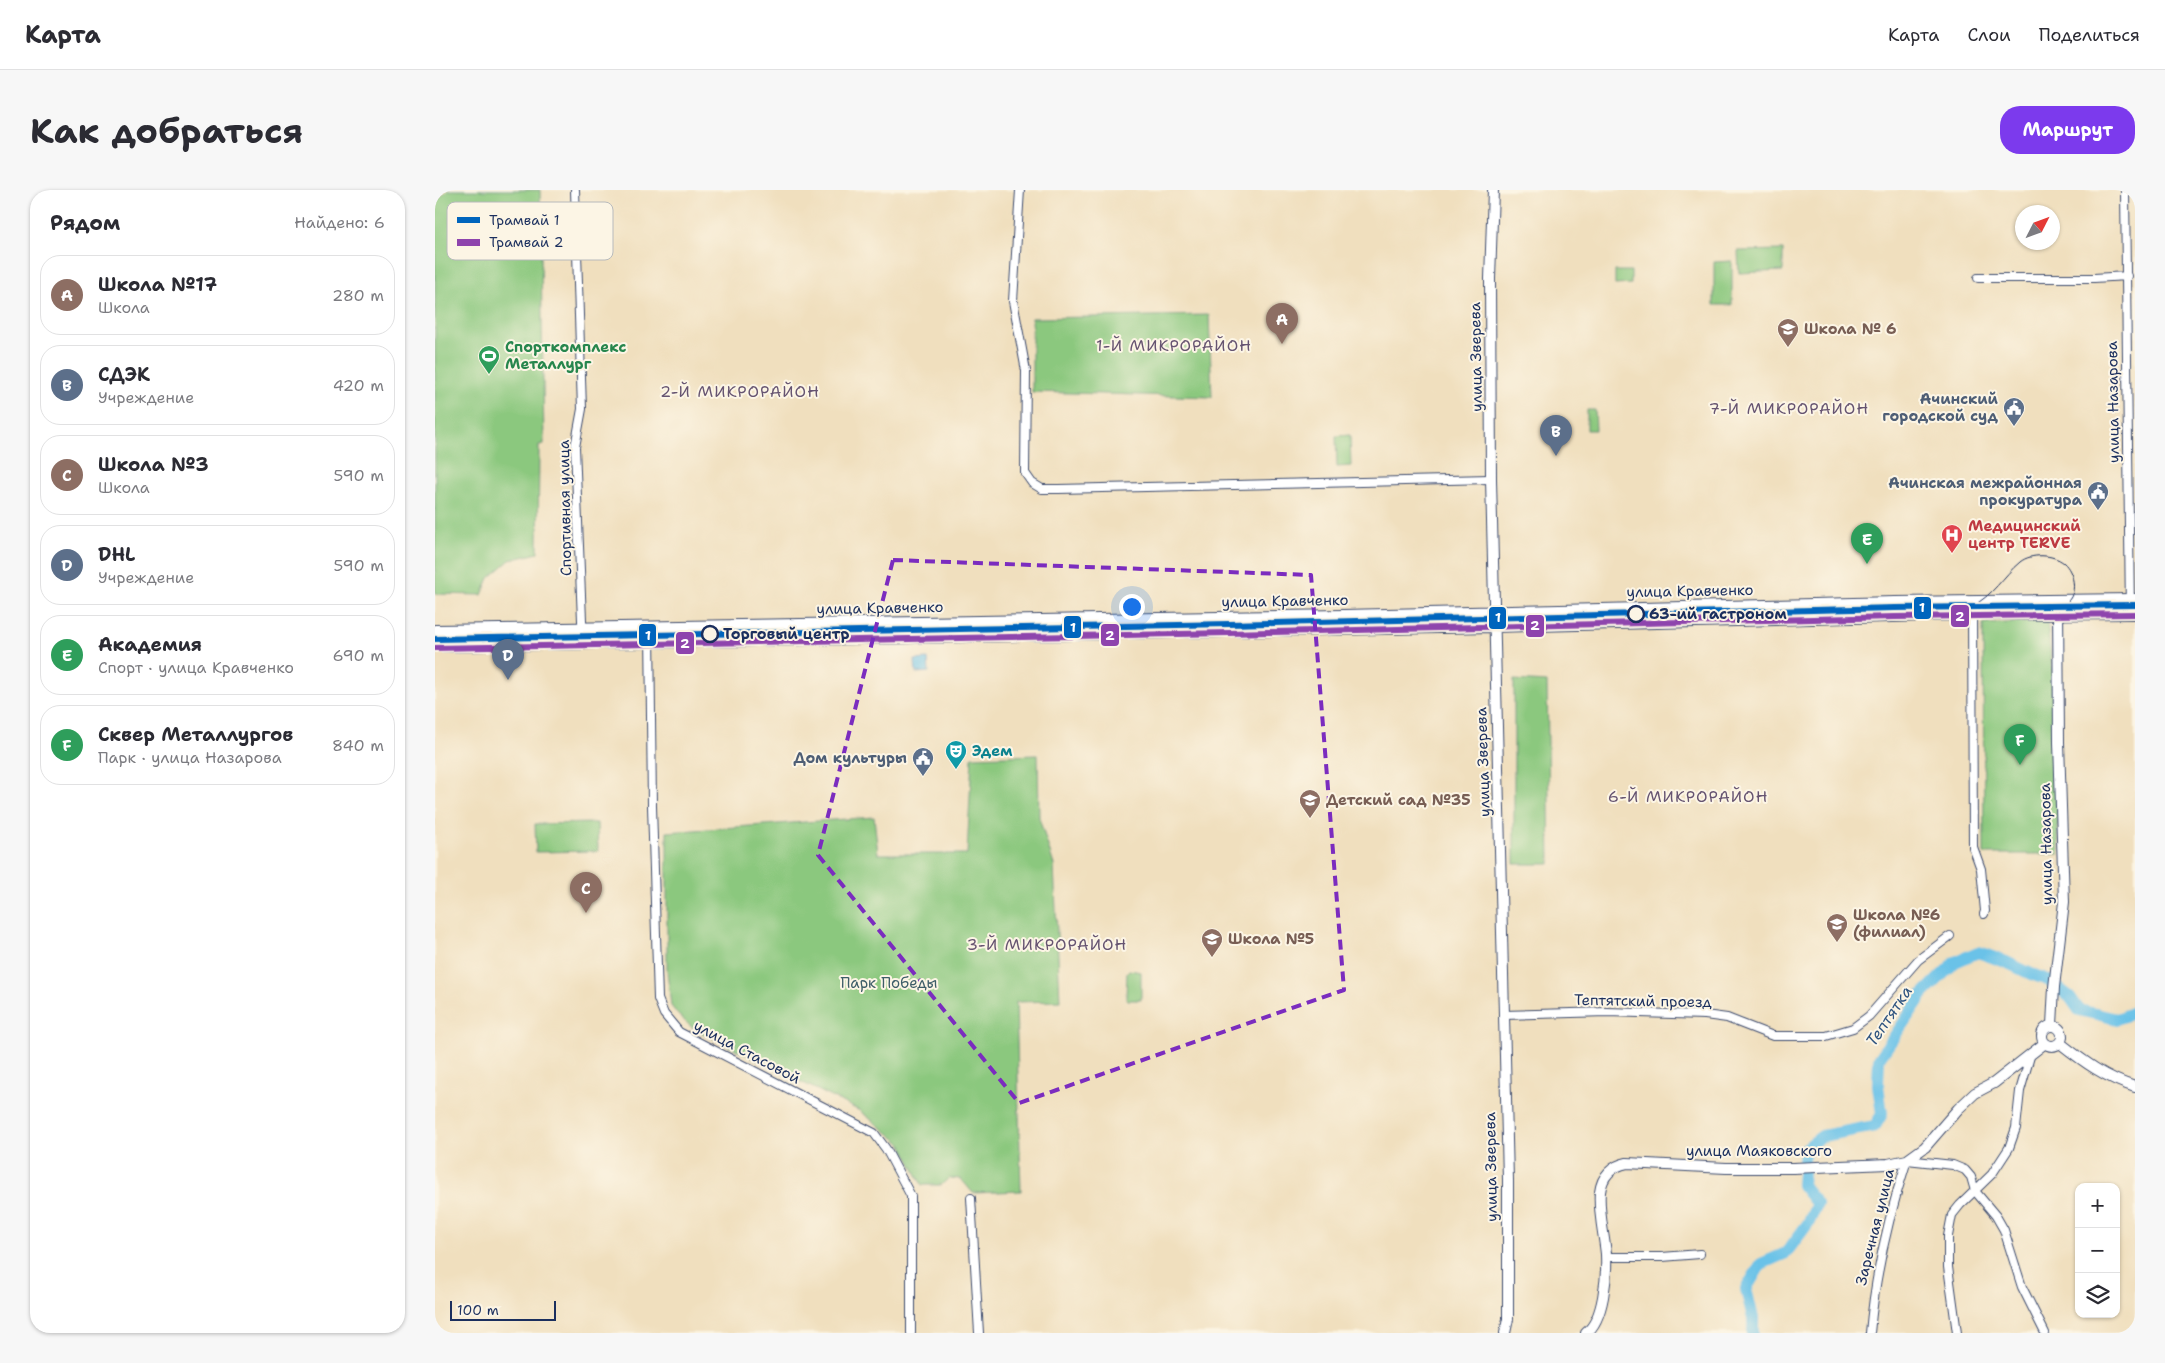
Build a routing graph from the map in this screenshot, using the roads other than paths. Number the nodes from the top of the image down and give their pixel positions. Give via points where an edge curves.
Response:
1 (1020, 190) edge
2 (1493, 190) edge
3 (2125, 190) edge
4 (577, 260) edge
5 (2127, 276) junction
6 (1979, 278) dead end
7 (1491, 479) junction
8 (2132, 599) edge
9 (2058, 600) junction
10 (2075, 600) junction
11 (2088, 600) junction
12 (1972, 601) junction
13 (1809, 603) junction
14 (1763, 604) junction
15 (1568, 610) junction
16 (1494, 611) junction
17 (1402, 613) junction
18 (2133, 614) edge
19 (1344, 615) junction
20 (1972, 615) junction
21 (2088, 615) junction
22 (1261, 616) junction
23 (1310, 616) junction
24 (2058, 616) junction
25 (2076, 616) junction
26 (1209, 617) junction
27 (1111, 618) junction
28 (1160, 618) junction
29 (1810, 619) junction
30 (1765, 620) junction
31 (819, 624) junction
32 (1569, 625) junction
33 (1495, 627) junction
34 (651, 628) junction
35 (1402, 628) junction
36 (538, 629) junction
37 (582, 629) junction
38 (435, 630) edge
39 (1344, 630) junction
40 (1311, 631) junction
41 (1210, 632) junction
42 (1261, 632) junction
43 (1111, 634) junction
44 (1160, 634) junction
45 (819, 640) junction
46 (650, 644) junction
47 (583, 645) junction
48 (539, 646) junction
49 (435, 647) edge
50 (1984, 914) dead end
51 (1950, 936) dead end
52 (1503, 1015) junction
53 (2052, 1025) junction
54 (2045, 1043) junction
55 (2061, 1043) junction
56 (2031, 1053) junction
57 (2135, 1087) edge
58 (1907, 1160) junction
59 (1975, 1191) junction
60 (971, 1198) dead end
61 (1700, 1254) dead end
62 (1606, 1257) junction
63 (1590, 1331) edge
64 (911, 1333) edge
65 (979, 1333) edge
66 (1505, 1333) edge
67 (1869, 1333) edge
68 (1957, 1333) edge
69 (2045, 1333) edge

1 - 7 street via 1013,301 1027,371 1027,438 1023,462 1032,484 1042,489 1058,489
2 - 7 main road, улица Зверева via 1489,279
3 - 5 street, улица Назарова
4 - 37 street, Спортивная улица via 581,408 575,447
5 - 6 street
5 - 8 street, улица Назарова
7 - 16 main road, улица Зверева
8 - 11 main road, улица Кравченко
8 - 18 street, улица Назарова
9 - 10 main road, улица Кравченко
9 - 12 main road, улица Кравченко
9 - 24 main road, улица Назарова
10 - 11 main road, улица Кравченко
10 - 25 street
11 - 21 main road
12 - 13 main road, улица Кравченко
12 - 20 street
13 - 14 main road, улица Кравченко
13 - 29 street
14 - 15 main road, улица Кравченко
14 - 30 street
15 - 16 main road, улица Кравченко
15 - 32 street
16 - 17 main road, улица Кравченко
16 - 33 main road, улица Зверева
17 - 19 main road, улица Кравченко
17 - 35 street
18 - 21 main road, улица Кравченко
19 - 23 main road, улица Кравченко
19 - 39 street
20 - 24 main road, улица Кравченко
20 - 29 main road, улица Кравченко
20 - 50 street via 1973,848 1981,869
21 - 25 main road, улица Кравченко
22 - 23 main road, улица Кравченко
22 - 26 main road, улица Кравченко
22 - 42 street
23 - 40 street
24 - 25 main road, улица Кравченко
24 - 53 main road, улица Назарова via 2064,892
26 - 28 main road, улица Кравченко
26 - 41 street
27 - 28 main road, улица Кравченко
27 - 31 main road, улица Кравченко
27 - 43 street
28 - 44 street
29 - 30 main road, улица Кравченко
30 - 32 main road, улица Кравченко
31 - 34 main road, улица Кравченко
31 - 45 street
32 - 33 main road, улица Кравченко
33 - 35 main road, улица Кравченко
33 - 52 main road, улица Зверева
34 - 37 main road, улица Кравченко
34 - 46 street, улица Стасовой
35 - 39 main road, улица Кравченко
36 - 37 main road, улица Кравченко
36 - 38 main road, улица Кравченко
36 - 48 street
37 - 47 street, Спортивная улица
39 - 40 main road, улица Кравченко
40 - 42 main road, улица Кравченко
41 - 42 main road, улица Кравченко
41 - 44 main road, улица Кравченко
43 - 44 main road, улица Кравченко
43 - 45 main road, улица Кравченко
45 - 46 main road, улица Кравченко
46 - 47 main road, улица Кравченко
46 - 64 street, улица Стасовой via 658,999 664,1014 679,1032 874,1133 911,1196
47 - 48 main road, улица Кравченко
48 - 49 main road, улица Кравченко
51 - 52 street, Тептятский проезд via 1918,960 1869,1016 1853,1028 1826,1036 1773,1036 1727,1018 1705,1015 1607,1012
52 - 66 main road, улица Зверева via 1508,1198 1508,1319
53 - 54 main road via 2041,1035
53 - 55 main road via 2061,1030
54 - 55 main road via 2054,1046
54 - 56 main road, Заречная улица
55 - 57 main road via 2092,1068
56 - 58 main road, Заречная улица via 1994,1083 1975,1093 1925,1146
56 - 59 street via 2009,1148 1992,1174
58 - 59 street via 1953,1165 1965,1170
58 - 62 main road, улица Маяковского via 1888,1164 1793,1168 1627,1163 1611,1169 1600,1193
58 - 67 street, Заречная улица via 1875,1286
59 - 68 street via 1952,1215 1948,1236 1947,1267
59 - 69 street via 2004,1230 2022,1286
60 - 65 street
61 - 62 street
62 - 63 main road via 1602,1304

